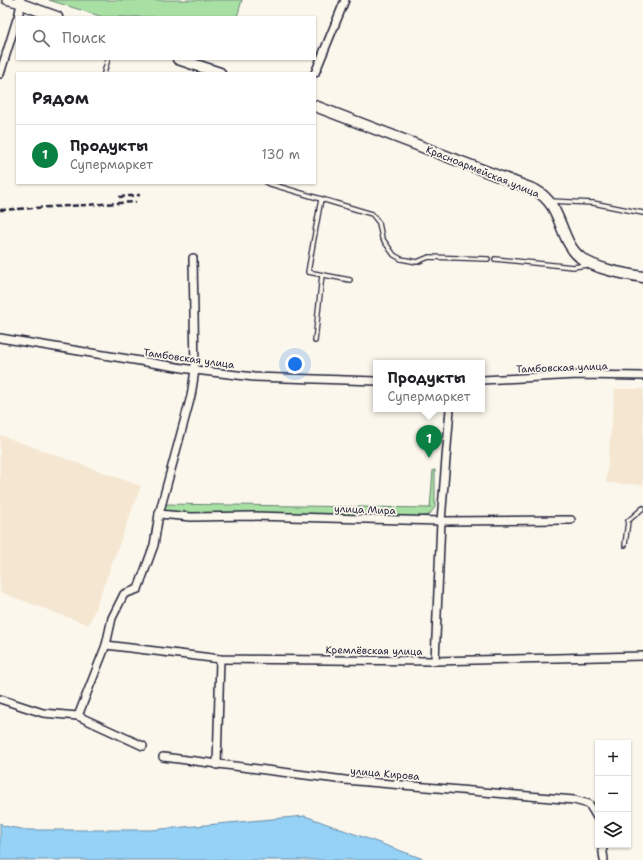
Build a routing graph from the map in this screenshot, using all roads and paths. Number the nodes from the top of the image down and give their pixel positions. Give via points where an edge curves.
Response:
1 (6, 0) edge
2 (345, 0) edge
3 (20, 2) edge
4 (17, 16) edge
5 (55, 16) edge
6 (16, 21) edge
7 (108, 60) edge
8 (181, 60) edge
9 (104, 72) edge
10 (217, 72) edge
11 (315, 72) edge
12 (0, 74) edge
13 (316, 106) edge
14 (281, 185) edge
15 (321, 199) junction
16 (549, 201) junction
17 (643, 213) edge
18 (194, 258) dead end
19 (488, 259) dead end
20 (495, 259) dead end
21 (591, 264) junction
22 (322, 275) junction
23 (643, 277) edge
24 (350, 280) dead end
25 (0, 338) edge
26 (315, 342) dead end
27 (196, 370) junction
28 (643, 376) edge
29 (485, 380) edge
30 (373, 381) edge
31 (450, 412) edge
32 (643, 508) edge
33 (159, 514) junction
34 (571, 520) dead end
35 (441, 521) junction
36 (625, 545) dead end
37 (106, 645) junction
38 (643, 656) edge
39 (220, 659) junction
40 (435, 661) junction
41 (0, 699) edge
42 (78, 716) junction
43 (143, 746) dead end
44 (163, 757) dead end
45 (217, 765) junction
46 (595, 814) edge
47 (602, 848) edge
48 (604, 860) edge

1 - 3 street
2 - 11 street
3 - 4 street
3 - 5 street
6 - 12 street
7 - 9 lane
8 - 10 street
13 - 16 street, Красноармейская улица via 534,190
14 - 15 lane
15 - 19 lane via 375,216 382,238 394,256 401,259 417,262 429,257
15 - 22 lane via 308,272
16 - 17 lane via 593,203
16 - 21 street, Красноармейская улица via 568,242 581,258
18 - 27 street
20 - 21 lane via 573,267
21 - 23 street, Красноармейская улица
22 - 24 lane
22 - 26 lane
25 - 27 street, Тамбовская улица
27 - 30 street, Тамбовская улица via 254,377
27 - 33 street
28 - 29 street, Тамбовская улица via 578,375
31 - 35 street
32 - 36 lane via 628,521
33 - 35 street, улица Мира via 191,517
33 - 37 street via 154,545 138,589 124,594 112,618
34 - 35 street, улица Мира
35 - 40 street
37 - 39 street, Кремлёвская улица
37 - 42 street
38 - 40 street, Кремлёвская улица
39 - 40 street, Кремлёвская улица
39 - 45 street
41 - 42 street via 43,713
42 - 43 street
44 - 45 street, улица Кирова
45 - 46 street, улица Кирова via 345,780 574,800 589,804
47 - 48 street

